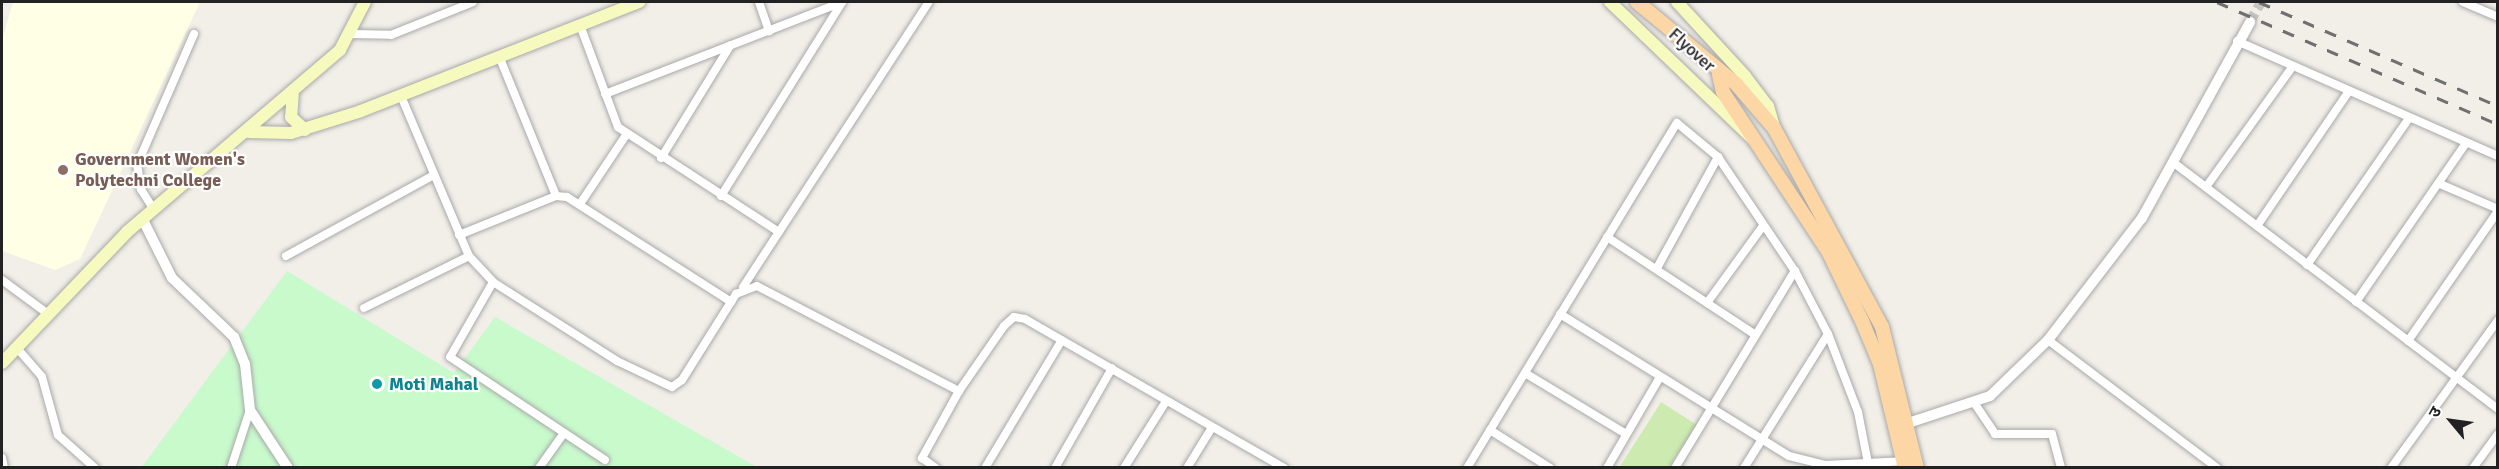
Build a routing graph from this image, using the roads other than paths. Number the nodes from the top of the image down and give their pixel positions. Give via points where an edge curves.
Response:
1 (473, 2) edge
2 (639, 2) edge
3 (759, 2) edge
4 (842, 2) edge
5 (929, 2) edge
6 (1610, 2) edge
7 (1637, 2) edge
8 (1677, 2) edge
9 (2463, 2) edge
10 (360, 4) edge
11 (2498, 17) edge
12 (2250, 22) tunnel mouth
13 (580, 25) junction
14 (769, 31) junction
15 (194, 34) dead end
16 (352, 34) junction
17 (2237, 41) junction
18 (730, 45) junction
19 (499, 56) junction
20 (2293, 66) junction
21 (1719, 75) junction
22 (294, 89) junction
23 (2349, 91) junction
24 (605, 94) junction
25 (401, 96) junction
26 (2409, 118) junction
27 (1774, 128) junction
28 (305, 130) junction
29 (249, 132) junction
30 (626, 135) junction
31 (1758, 142) junction
32 (2466, 143) junction
33 (2498, 156) edge
34 (661, 158) junction
35 (1718, 158) junction
36 (2174, 163) junction
37 (432, 176) junction
38 (2440, 184) junction
39 (2206, 187) junction
40 (556, 196) junction
41 (721, 196) junction
42 (580, 204) junction
43 (154, 210) junction
44 (2498, 210) edge
45 (143, 220) junction
46 (1763, 226) junction
47 (2257, 226) junction
48 (779, 232) junction
49 (459, 234) junction
50 (1607, 237) junction
51 (286, 256) dead end
52 (469, 256) junction
53 (2307, 264) junction
54 (1657, 268) junction
55 (1795, 271) junction
56 (2, 280) edge
57 (493, 282) junction
58 (742, 287) junction
59 (730, 302) junction
60 (2356, 302) junction
61 (1707, 303) junction
62 (364, 308) dead end
63 (47, 313) junction
64 (1560, 314) junction
65 (2498, 320) edge
66 (1754, 334) junction
67 (1828, 334) junction
68 (1062, 340) junction
69 (2048, 340) junction
70 (2408, 340) junction
71 (17, 348) junction
72 (2, 363) edge
73 (1113, 368) junction
74 (1525, 373) junction
75 (2455, 376) junction
76 (1660, 377) junction
77 (959, 391) junction
78 (1165, 403) junction
79 (1975, 404) junction
80 (1710, 407) junction
81 (2498, 409) edge
82 (250, 410) junction
83 (1902, 425) junction
84 (1211, 429) junction
85 (1490, 430) junction
86 (564, 433) junction
87 (1626, 434) junction
88 (2498, 434) edge
89 (1760, 440) junction
90 (2, 458) edge
91 (922, 458) junction
92 (604, 460) dead end
93 (1267, 464) edge
94 (1910, 464) edge
95 (1868, 465) edge
96 (1824, 466) edge
97 (2475, 467) edge
98 (4, 468) edge
99 (95, 468) edge
100 (231, 468) edge
101 (288, 468) edge
102 (539, 468) edge
103 (917, 468) edge
104 (936, 468) edge
105 (986, 468) edge
106 (1054, 468) edge
107 (1124, 468) edge
108 (1187, 468) edge
109 (1284, 468) edge
110 (1467, 468) edge
111 (1550, 468) edge
112 (1606, 468) edge
113 (1675, 468) edge
114 (1744, 468) edge
115 (2061, 468) edge
116 (2217, 468) edge
117 (2391, 468) edge

1 - 16 street via 391,36
2 - 13 main road
3 - 14 street
4 - 14 street
4 - 41 street
5 - 48 street
6 - 31 main road
7 - 21 main road, Flyover
8 - 27 main road via 1745,76 1768,106
9 - 11 street
10 - 16 main road
12 - 17 street
13 - 19 main road
13 - 24 street
14 - 18 street
15 - 43 street via 137,165 141,189
16 - 22 main road
17 - 20 street
17 - 36 street
18 - 24 street
18 - 34 street
19 - 25 main road
19 - 40 street
20 - 23 street
20 - 39 street
21 - 27 main road, Flyover via 1736,84
21 - 31 main road, Flyover via 1723,92
22 - 28 main road via 288,110 292,121
22 - 29 main road
23 - 26 street
23 - 47 street
24 - 30 street
25 - 28 main road
25 - 37 street
26 - 32 street
26 - 53 street
27 - 83 main road, Flyover via 1882,327
28 - 29 main road
29 - 43 main road
30 - 34 street
30 - 42 street
31 - 83 main road, Flyover via 1828,251 1880,364
32 - 33 street
32 - 38 street
34 - 41 street
35 - 46 street
35 - 50 street via 1684,126 1672,126
35 - 54 street
36 - 39 street
36 - 69 street via 2127,241
37 - 49 street
37 - 51 street
38 - 44 street
38 - 60 street
39 - 47 street
40 - 42 street
40 - 49 street
41 - 48 street
42 - 59 street
43 - 45 main road
44 - 70 street
45 - 63 main road
45 - 82 street via 172,278 234,337 245,364
46 - 55 street
46 - 61 street
47 - 53 street
48 - 58 street
49 - 52 street
50 - 54 street
50 - 64 street
52 - 57 street
52 - 62 street
53 - 60 street
54 - 61 street
55 - 66 street
55 - 67 street
56 - 63 street
57 - 59 street via 617,361 672,387 682,380
57 - 86 street via 450,357
58 - 59 street
58 - 77 street via 757,286
60 - 70 street
61 - 66 street
63 - 71 main road
64 - 74 street
64 - 76 street
65 - 75 street
66 - 80 street
67 - 89 street
67 - 95 street via 1858,412
68 - 73 street
68 - 77 street via 1014,318
68 - 105 street
69 - 79 street via 2005,385
69 - 116 street
70 - 75 street
71 - 72 main road
71 - 99 street via 42,377 58,435
73 - 78 street
73 - 106 street
74 - 85 street
74 - 87 street
75 - 81 street
75 - 117 street
76 - 80 street
76 - 87 street
77 - 91 street
78 - 84 street
78 - 107 street
79 - 83 street
79 - 115 street via 1995,434 2052,434
80 - 89 street
80 - 113 street
82 - 100 street
82 - 101 street
83 - 94 main road
84 - 93 street
84 - 108 street
85 - 110 street
85 - 111 street
86 - 92 street
86 - 102 street
87 - 112 street
88 - 97 street
89 - 96 street
89 - 114 street
90 - 98 street
91 - 103 street
91 - 104 street
93 - 109 street
94 - 95 street
95 - 96 street

